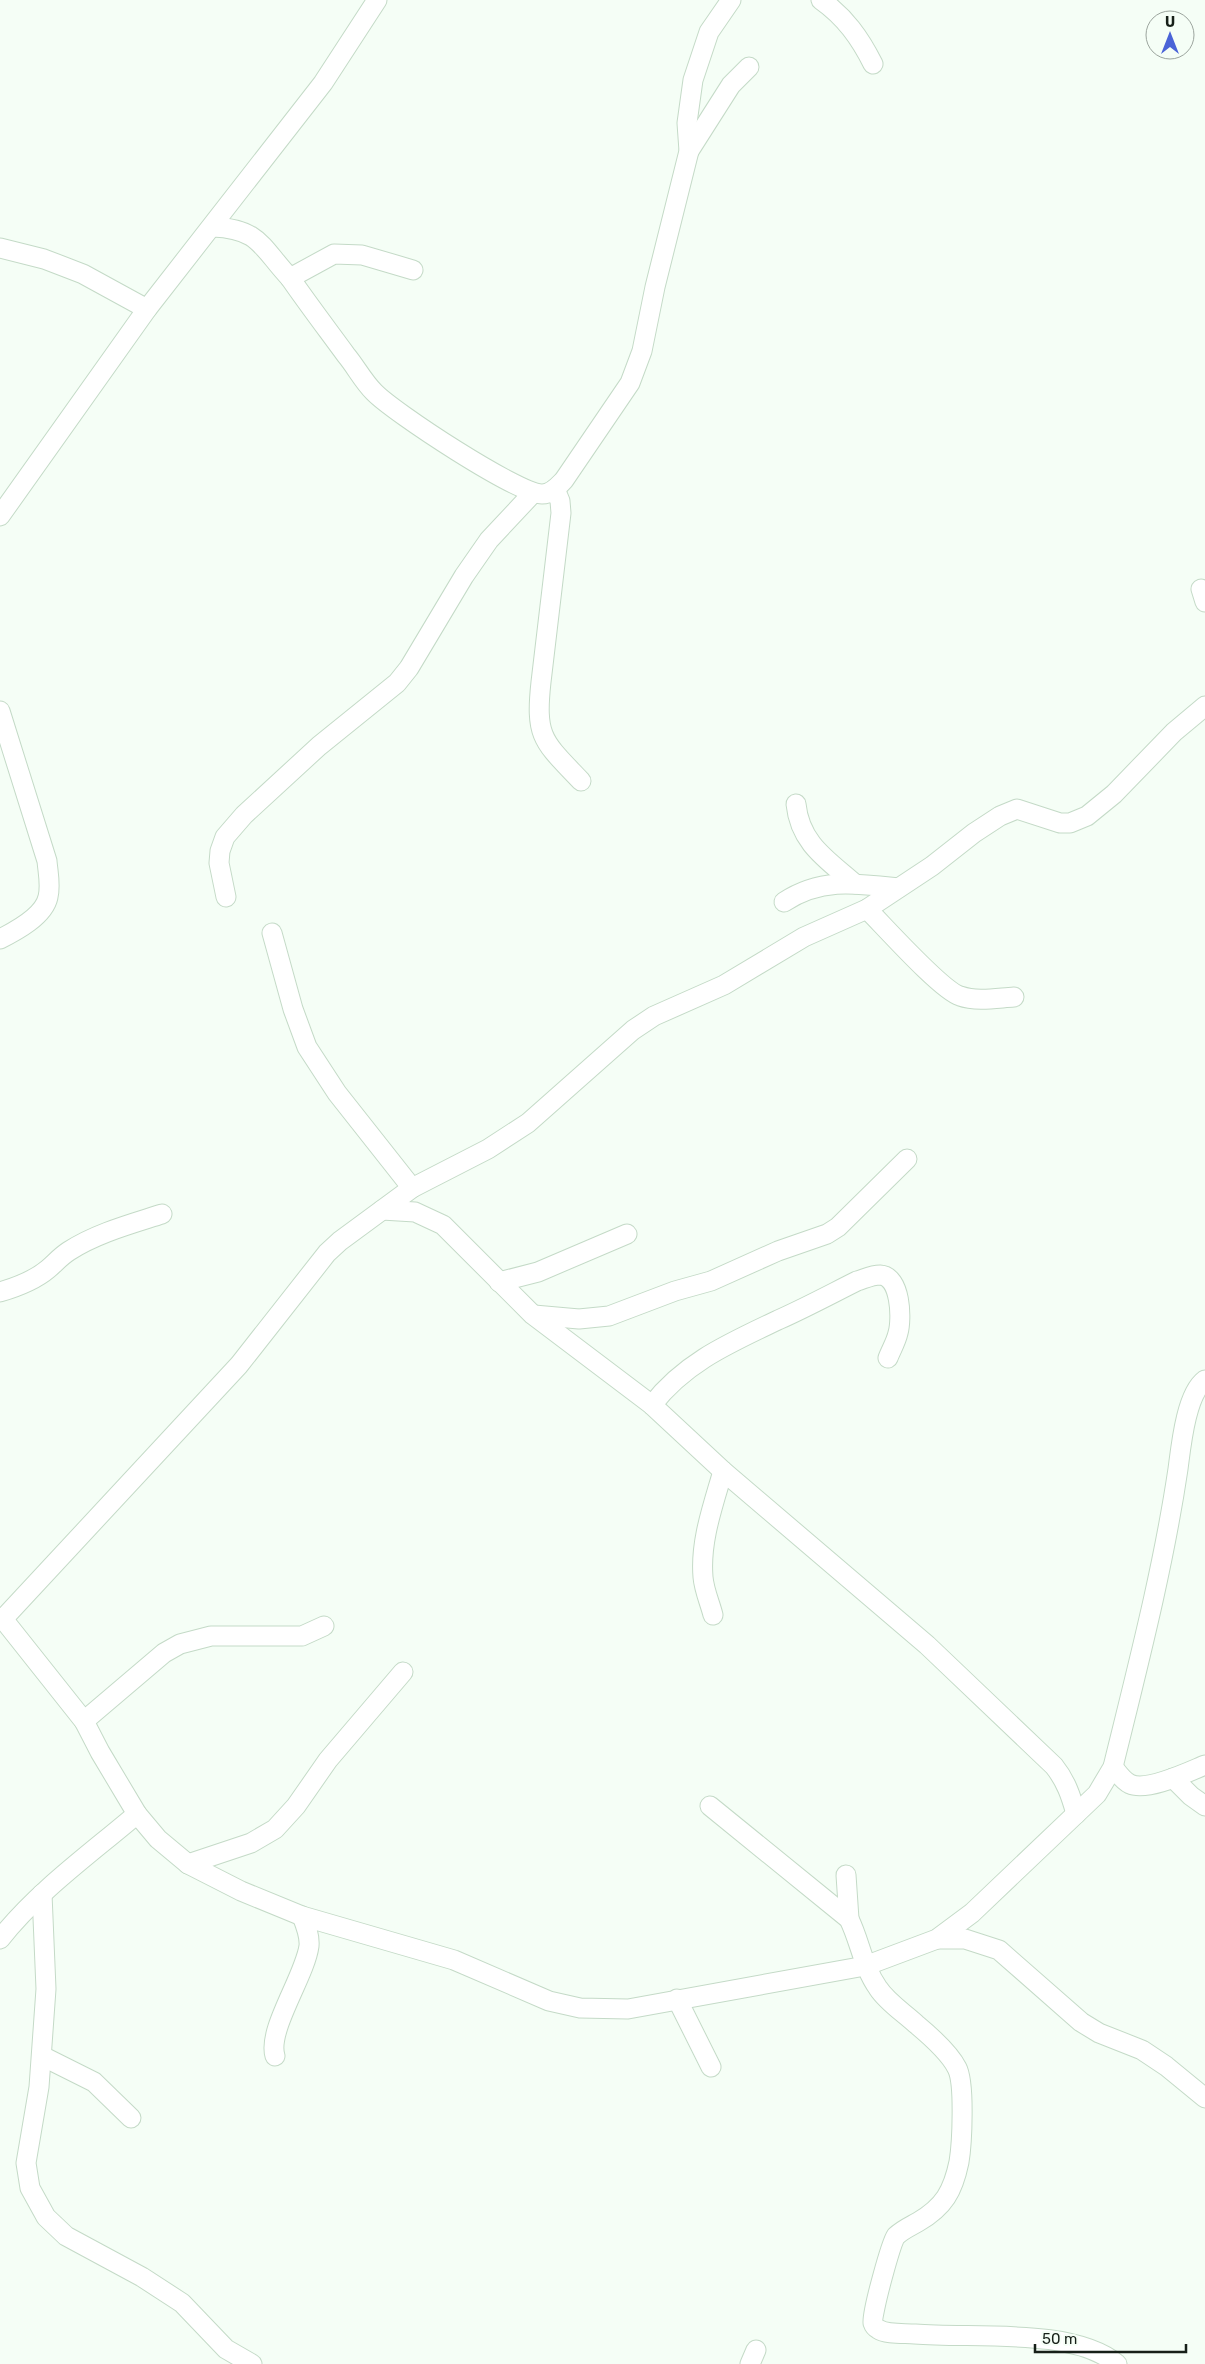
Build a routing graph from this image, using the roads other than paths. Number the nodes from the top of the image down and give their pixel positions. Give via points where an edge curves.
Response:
1 (376, 0) edge
2 (730, 0) edge
3 (820, 0) edge
4 (873, 64) dead end
5 (748, 67) dead end
6 (689, 151) junction
7 (213, 227) junction
8 (0, 248) edge
9 (413, 270) dead end
10 (290, 278) junction
11 (147, 309) junction
12 (555, 489) junction
13 (533, 493) junction
14 (0, 516) edge
15 (1205, 705) edge
16 (0, 711) edge
17 (581, 781) dead end
18 (796, 804) dead end
19 (855, 884) junction
20 (898, 888) junction
21 (226, 897) dead end
22 (784, 902) dead end
23 (867, 909) junction
24 (272, 933) dead end
25 (0, 938) edge
26 (1014, 997) dead end
27 (907, 1159) dead end
28 (412, 1188) junction
29 (382, 1210) junction
30 (162, 1214) dead end
31 (627, 1234) dead end
32 (499, 1282) junction
33 (0, 1292) edge
34 (533, 1315) junction
35 (888, 1358) dead end
36 (1205, 1380) edge
37 (652, 1405) junction
38 (723, 1471) junction
39 (713, 1615) dead end
40 (2, 1618) edge
41 (324, 1626) dead end
42 (403, 1672) dead end
43 (84, 1721) junction
44 (1205, 1765) edge
45 (1113, 1767) junction
46 (1173, 1778) junction
47 (710, 1806) dead end
48 (1205, 1806) edge
49 (137, 1814) junction
50 (1076, 1814) junction
51 (188, 1864) junction
52 (846, 1874) dead end
53 (42, 1894) junction
54 (302, 1916) junction
55 (848, 1919) junction
56 (0, 1939) edge
57 (937, 1939) junction
58 (865, 1966) junction
59 (677, 1999) junction
60 (42, 2056) junction
61 (275, 2056) dead end
62 (711, 2067) dead end
63 (1205, 2098) edge
64 (131, 2118) dead end
65 (252, 2364) edge
66 (1117, 2364) edge

1 - 7 street via 323,83
2 - 6 street via 709,32 693,80 687,123
3 - 4 street via 836,10 850,26
5 - 6 street via 731,85
6 - 12 street via 638,367
7 - 10 street via 241,230 259,240
7 - 11 street
8 - 11 street via 44,259 83,274
9 - 10 street via 362,254 334,254
10 - 13 street via 374,392 421,429
11 - 14 street
12 - 13 street via 542,494
12 - 17 street via 561,513 540,690 540,729 547,744
13 - 21 street via 489,540 397,683 320,746 244,815 225,837 219,863
15 - 20 street via 1088,816 1060,823 1025,810 1010,811
16 - 25 street via 47,861 50,886 48,900 39,912
18 - 19 street via 797,818 807,841
19 - 20 street
19 - 22 street via 816,886
20 - 23 street
23 - 26 street via 958,996 981,999
23 - 28 street via 804,937 724,985 654,1016 633,1030 528,1123 488,1149
24 - 28 street via 307,1047 337,1093
27 - 34 street via 838,1227 822,1237 778,1251 710,1282 675,1290 609,1316 579,1319
28 - 29 street
29 - 32 street via 415,1212 443,1225
29 - 40 street via 326,1253 239,1365
30 - 33 street via 82,1244 41,1274 20,1286
31 - 32 street via 538,1272
32 - 34 street
34 - 37 street
35 - 37 street via 898,1333 900,1306 891,1281 878,1275 729,1342 674,1380
36 - 45 street via 1193,1394 1171,1517
37 - 38 street
38 - 39 street via 705,1533 702,1559 703,1579
38 - 50 street via 927,1645 1054,1766 1070,1792
40 - 43 street
41 - 43 street via 302,1636 211,1636 180,1644 164,1653
42 - 51 street via 328,1760 296,1806 275,1829 251,1843
43 - 49 street
44 - 46 street
45 - 46 street via 1124,1781 1132,1785
45 - 50 street via 1097,1794
46 - 48 street
47 - 55 street
49 - 51 street via 158,1839
49 - 53 street
50 - 57 street via 972,1913
51 - 54 street via 241,1891
52 - 55 street
53 - 56 street
53 - 60 street via 46,1988
54 - 59 street via 454,1960 549,2001 580,2008 628,2009
54 - 61 street via 309,1946 276,2035
55 - 58 street via 857,1934
57 - 58 street
57 - 63 street via 965,1939 999,1950 1081,2022 1142,2050
58 - 59 street
58 - 66 street via 878,1989 918,2025 957,2068 962,2096 959,2160 950,2193 929,2216 896,2237 891,2246 873,2322 876,2328 932,2336 1081,2344
59 - 62 street
60 - 64 street via 94,2082
60 - 65 street via 40,2087 26,2163 30,2188 46,2216 66,2236 142,2277 182,2303 226,2348

